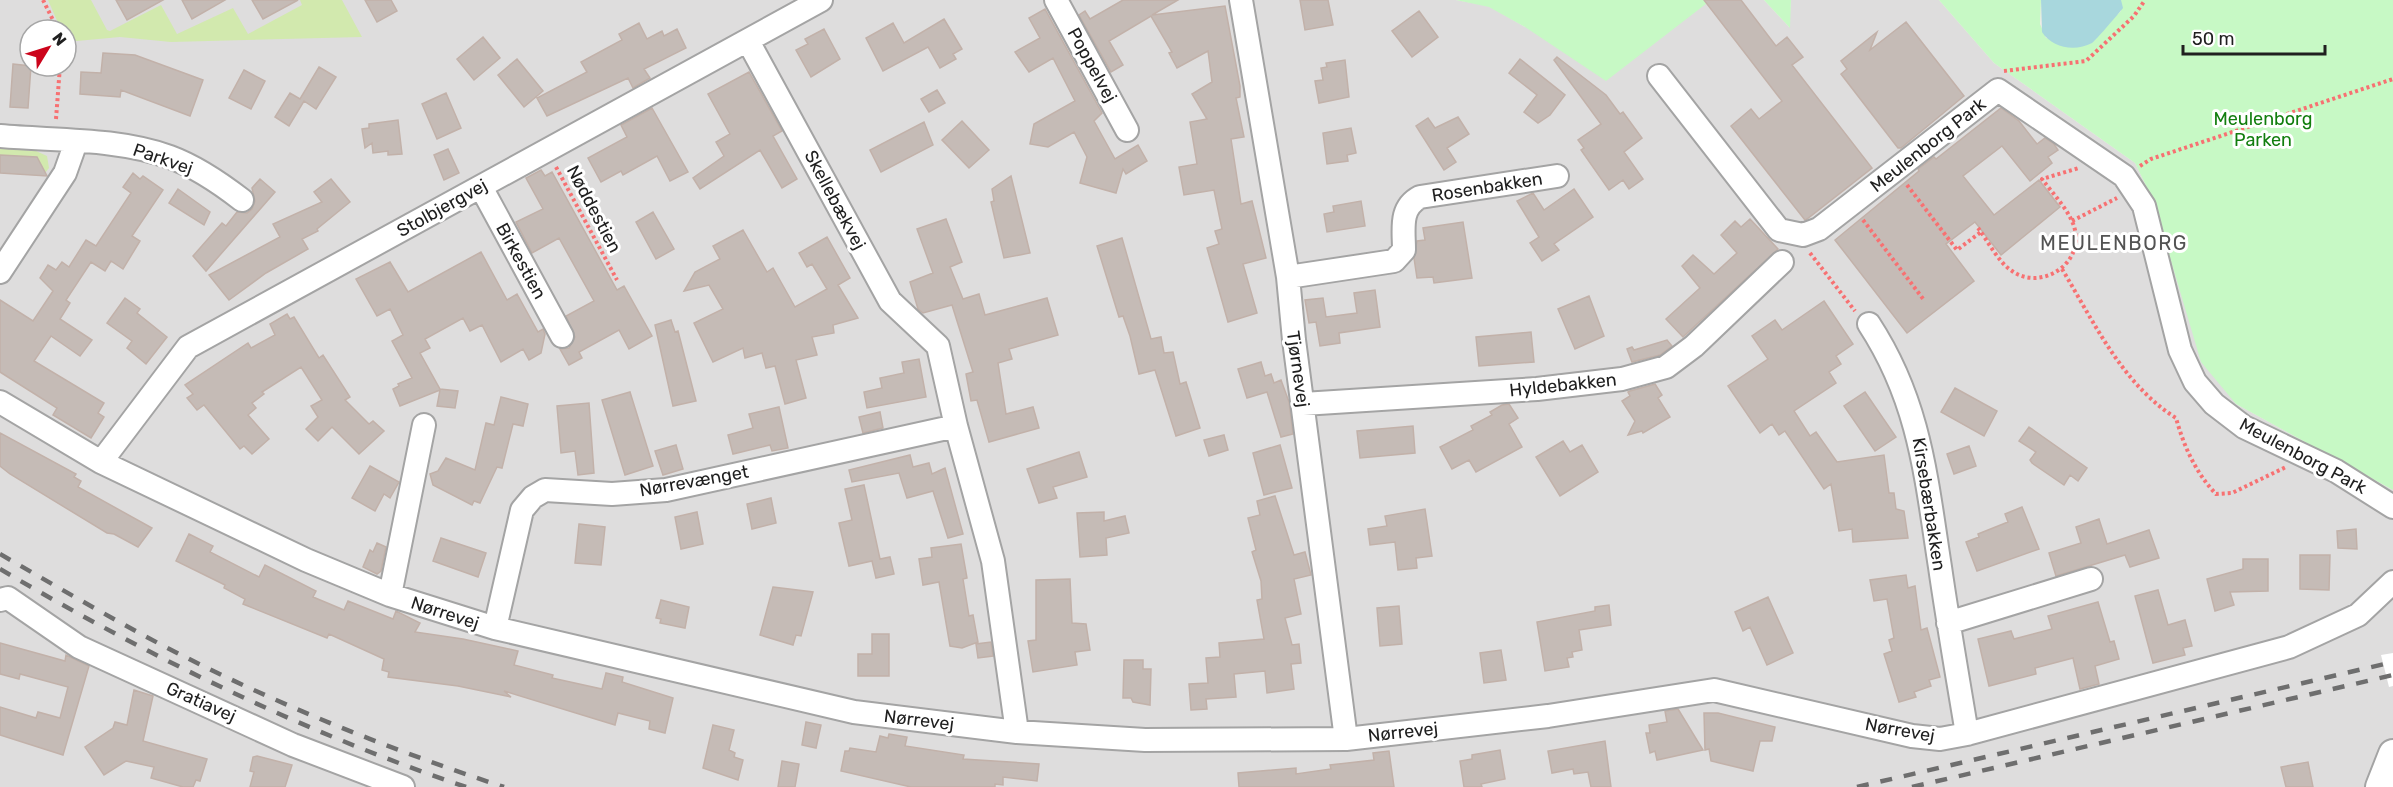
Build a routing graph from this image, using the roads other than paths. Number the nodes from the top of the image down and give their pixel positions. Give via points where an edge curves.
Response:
1 (821, 0) edge
2 (1056, 0) edge
3 (1241, 0) edge
4 (748, 41) junction
5 (1659, 76) dead end
6 (1127, 130) dead end
7 (0, 136) edge
8 (65, 142) junction
9 (1557, 176) dead end
10 (481, 187) junction
11 (242, 200) dead end
12 (1782, 262) dead end
13 (0, 272) edge
14 (1288, 277) junction
15 (1869, 324) road end
16 (562, 336) dead end
17 (0, 402) edge
18 (1303, 404) junction
19 (424, 425) dead end
20 (956, 426) junction
21 (101, 462) junction
22 (2393, 507) edge
23 (2091, 579) dead end
24 (2393, 582) edge
25 (390, 595) junction
26 (4, 599) edge
27 (1948, 623) junction
28 (495, 628) junction
29 (1017, 732) junction
30 (1967, 734) junction
31 (1346, 739) junction
32 (2393, 754) edge
33 (403, 787) edge
34 (2380, 787) edge

1 - 4 street, Stolbjergvej
2 - 6 street, Poppelvej
3 - 14 street, Tjørnevej
4 - 10 street, Stolbjergvej
4 - 20 street, Skellebækvej via 890,301 938,346
5 - 22 street, Meulenborg Park via 1779,230 1803,236 1819,229 1998,90 2102,161 2128,183 2144,206 2180,350 2195,382 2214,404 2244,427 2336,471
7 - 8 street, Parkvej
8 - 11 street, Parkvej via 131,146 171,158 209,176
8 - 13 street via 65,173
9 - 14 street, Rosenbakken via 1420,197 1411,202 1404,214 1404,250 1394,261
10 - 16 street, Birkestien
10 - 21 street, Stolbjergvej via 188,347
12 - 18 street, Hyldebakken via 1694,346 1666,366 1622,379 1537,389
14 - 18 street, Tjørnevej
15 - 27 street, Kirsebærbakken via 1889,354 1921,444
17 - 21 street, Nørrevej
18 - 31 street, Tjørnevej
19 - 25 street, Nørrevej
20 - 28 street, Nørrevænget via 666,490 612,494 544,490 522,510
20 - 29 street via 993,561
21 - 25 street, Nørrevej via 306,560
23 - 27 street
24 - 30 street, Nørrevej via 2358,615 2289,647
25 - 28 street, Nørrevej
26 - 33 street, Gratiavej via 79,647 293,745
27 - 30 street, Kirsebærbakken
28 - 29 street, Nørrevej via 854,712
29 - 31 street, Nørrevej via 1145,740
30 - 31 street, Nørrevej via 1940,739 1912,736 1714,690 1548,716
32 - 34 street

